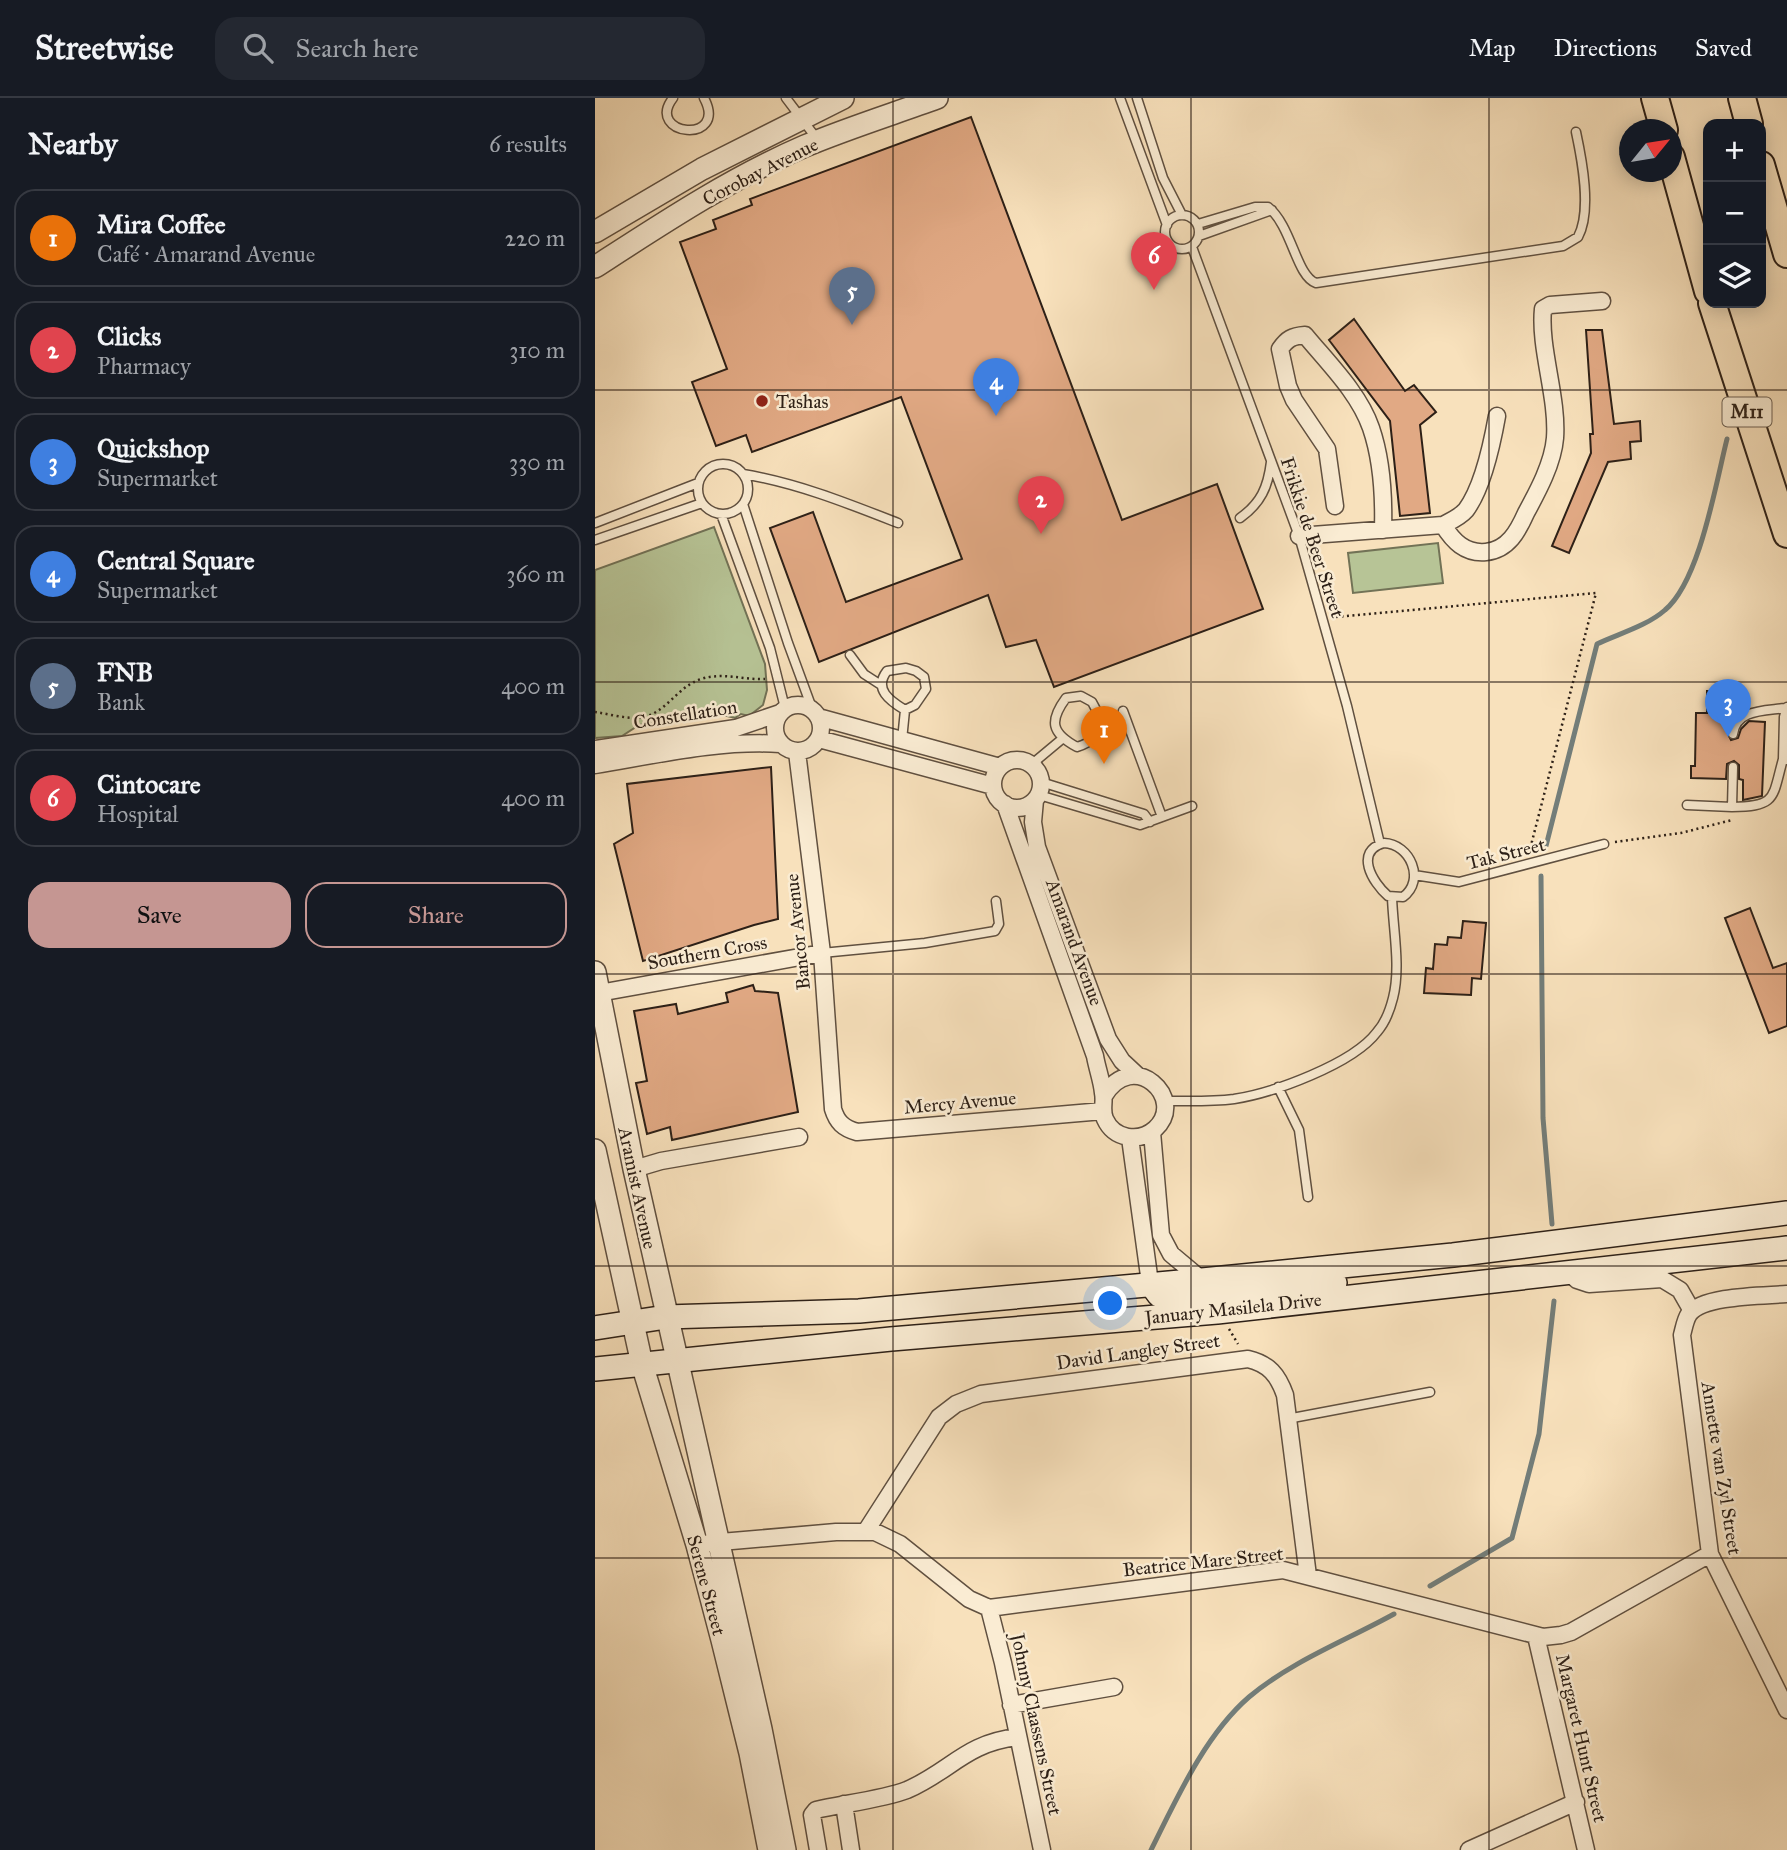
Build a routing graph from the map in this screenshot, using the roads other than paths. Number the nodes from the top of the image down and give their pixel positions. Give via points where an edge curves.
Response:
1 (673, 98) edge
2 (705, 98) edge
3 (786, 98) edge
4 (843, 98) edge
5 (937, 98) edge
6 (1120, 98) edge
7 (1137, 98) edge
8 (1655, 98) edge
9 (801, 118) junction
10 (1661, 119) edge
11 (1576, 132) dead end
12 (818, 141) junction
13 (1678, 182) edge
14 (1766, 182) edge
15 (1272, 210) junction
16 (1182, 215) junction
17 (1198, 224) junction
18 (1167, 225) junction
19 (595, 232) edge
20 (1199, 236) junction
21 (1192, 247) junction
22 (1787, 254) edge
23 (595, 267) edge
24 (1703, 273) edge
25 (1602, 301) dead end
26 (1714, 308) edge
27 (1497, 416) dead end
28 (1272, 459) junction
29 (743, 474) junction
30 (698, 483) junction
31 (702, 503) junction
32 (743, 504) junction
33 (1335, 506) dead end
34 (721, 514) junction
35 (1240, 518) dead end
36 (595, 523) edge
37 (898, 523) dead end
38 (1443, 525) junction
39 (1383, 530) junction
40 (1787, 534) edge
41 (1299, 536) junction
42 (595, 540) edge
43 (850, 655) dead end
44 (881, 685) junction
45 (1786, 707) edge
46 (905, 710) junction
47 (782, 711) junction
48 (1122, 711) dead end
49 (816, 714) junction
50 (1733, 734) dead end
51 (819, 739) junction
52 (1062, 739) junction
53 (902, 740) junction
54 (780, 744) junction
55 (595, 749) edge
56 (797, 752) junction
57 (1785, 760) edge
58 (1031, 764) junction
59 (595, 765) edge
60 (1000, 767) junction
61 (1733, 767) dead end
62 (993, 786) junction
63 (1038, 793) junction
64 (1005, 804) junction
65 (1687, 805) dead end
66 (1192, 806) dead end
67 (1731, 807) junction
68 (1162, 817) junction
69 (1150, 822) junction
70 (1380, 844) junction
71 (1604, 844) road end
72 (1414, 876) junction
73 (1392, 897) junction
74 (996, 901) dead end
75 (821, 953) junction
76 (597, 983) edge
77 (1137, 1075) junction
78 (1278, 1087) junction
79 (1164, 1101) junction
80 (1104, 1103) junction
81 (833, 1109) joint
82 (1152, 1132) junction
83 (799, 1137) dead end
84 (1130, 1138) junction
85 (595, 1150) edge
86 (634, 1169) junction
87 (1308, 1197) dead end
88 (1787, 1213) edge
89 (1787, 1248) edge
90 (1568, 1272) junction
91 (1202, 1280) junction
92 (1150, 1283) junction
93 (1439, 1286) junction
94 (1787, 1294) edge
95 (1692, 1311) junction
96 (666, 1317) junction
97 (633, 1322) junction
98 (595, 1328) edge
99 (677, 1361) junction
100 (642, 1364) junction
101 (595, 1369) edge
102 (1430, 1392) dead end
103 (1287, 1419) junction
104 (866, 1531) junction
105 (708, 1544) junction
106 (1710, 1554) junction
107 (1308, 1576) junction
108 (989, 1608) junction
109 (1537, 1636) junction
110 (1114, 1687) dead end
111 (1011, 1705) junction
112 (1787, 1710) edge
113 (1018, 1737) junction
114 (1576, 1802) junction
115 (844, 1804) junction
116 (769, 1850) edge
117 (785, 1850) edge
118 (818, 1850) edge
119 (852, 1850) edge
120 (1042, 1850) edge
121 (1469, 1850) edge
122 (1586, 1850) edge

1 - 2 lane via 667,114 672,124 691,132 707,119
3 - 9 lane
4 - 9 street, Corobay Avenue
5 - 12 street, Corobay Avenue
6 - 18 lane
7 - 16 lane via 1163,178
8 - 10 main road
9 - 12 lane
9 - 19 street, Corobay Avenue
11 - 15 lane via 1583,217 1578,237 1563,246 1317,283 1304,274 1286,229
12 - 23 street, Corobay Avenue via 736,181
13 - 24 main road
14 - 22 main road
15 - 17 lane via 1255,207
15 - 20 lane
16 - 17 lane
16 - 18 lane
17 - 20 lane
18 - 21 lane via 1166,238 1174,247
20 - 21 lane
21 - 28 lane, Frikkie de Beer Street
25 - 38 street via 1543,309 1555,439 1519,530 1507,543 1483,552 1458,544
26 - 40 main road, M11
27 - 38 street via 1488,458 1472,498 1465,510
28 - 35 lane via 1262,497
28 - 41 lane, Frikkie de Beer Street
29 - 30 lane via 731,465 715,465
29 - 32 lane via 748,489
29 - 37 lane via 804,488
30 - 31 lane
30 - 36 lane
31 - 34 lane
31 - 42 lane
32 - 34 lane
32 - 49 lane
33 - 39 street via 1327,449 1288,386 1280,349 1296,336 1305,335 1350,391 1370,426 1384,499
34 - 47 lane via 770,648
38 - 39 street
39 - 41 street
41 - 70 lane, Frikkie de Beer Street
43 - 44 lane via 864,674
44 - 46 lane via 884,694
44 - 46 lane via 887,671 894,669 916,671 924,677 922,698
45 - 50 lane via 1744,715
45 - 57 lane
46 - 53 lane
47 - 49 street via 799,704
47 - 54 street via 774,726
47 - 55 street, Constellation via 736,729
48 - 68 lane
49 - 51 street via 821,724
49 - 53 street
51 - 56 street via 810,749
51 - 62 street
52 - 52 lane via 1055,727 1055,712 1066,698 1081,696 1092,702 1101,719 1094,738 1077,747
52 - 58 lane
53 - 60 street
54 - 56 street
54 - 59 street, Constellation via 706,747
56 - 75 street, Bancor Avenue
57 - 67 lane via 1769,801
58 - 60 street via 1018,760
58 - 63 street via 1040,775
60 - 62 street
61 - 67 lane
62 - 64 street
63 - 64 street via 1030,805 1017,808
63 - 69 lane via 1140,825
63 - 69 lane via 1144,814
63 - 77 street, Amarand Avenue via 1037,847 1108,1039
64 - 80 street, Amarand Avenue via 1095,1056
65 - 67 lane
66 - 68 lane
68 - 69 lane
70 - 72 lane via 1394,843 1402,849
70 - 73 lane via 1370,850 1369,869
71 - 72 lane, Tak Street via 1458,882
72 - 73 lane via 1411,891
73 - 78 lane via 1395,964 1387,1016 1372,1038 1335,1065
74 - 75 lane via 999,924 995,931
75 - 76 street, Southern Cross
75 - 81 street, Bancor Avenue
76 - 86 street, Aramist Avenue
77 - 79 street via 1155,1084
77 - 80 street via 1117,1080
78 - 79 lane via 1237,1098
78 - 87 lane via 1299,1130
79 - 82 street via 1163,1118
80 - 81 street, Mercy Avenue via 857,1132 839,1123
80 - 84 street via 1105,1119 1115,1131
82 - 84 street
82 - 91 street via 1161,1236 1171,1254
83 - 86 street
84 - 92 street
85 - 97 street, Aramist Avenue
86 - 96 street, Aramist Avenue
88 - 91 main road, January Masilela Drive via 1453,1255
89 - 90 main road, January Masilela Drive
90 - 93 main road, January Masilela Drive
90 - 95 street via 1589,1284 1662,1279 1680,1290
91 - 92 main road, January Masilela Drive
92 - 93 main road via 1159,1295 1177,1299 1361,1281
92 - 96 main road, January Masilela Drive via 859,1311
93 - 99 main road, January Masilela Drive via 1217,1312
94 - 95 street via 1719,1300
95 - 106 street, Annette van Zyl Street via 1683,1328 1683,1342
96 - 97 main road, January Masilela Drive
96 - 99 street, Aramist Avenue
97 - 98 main road, January Masilela Drive
97 - 100 street, Serene Street
99 - 100 main road, January Masilela Drive
99 - 105 street, Serene Street
100 - 101 main road, January Masilela Drive
100 - 105 street, Serene Street
102 - 103 lane
103 - 104 street, David Langley Street via 1285,1395 1275,1373 1248,1359 981,1394 948,1409 932,1427
103 - 107 street, David Langley Street
104 - 105 street
104 - 108 street via 900,1544 969,1599
105 - 116 street, Serene Street
105 - 117 street, Serene Street via 761,1729
106 - 109 street, Beatrice Mare Street via 1571,1632
106 - 112 street, Annette van Zyl Street
107 - 108 street, Beatrice Mare Street via 1283,1570 1262,1572
107 - 109 street, Beatrice Mare Street
108 - 111 street, Johnny Claassens Street
109 - 114 street, Margaret Hunt Street
110 - 111 street
111 - 113 street, Johnny Claassens Street
113 - 115 street via 974,1748 905,1791
113 - 120 street, Johnny Claassens Street
114 - 121 street
114 - 122 street, Margaret Hunt Street
115 - 118 street via 812,1815
115 - 119 street

